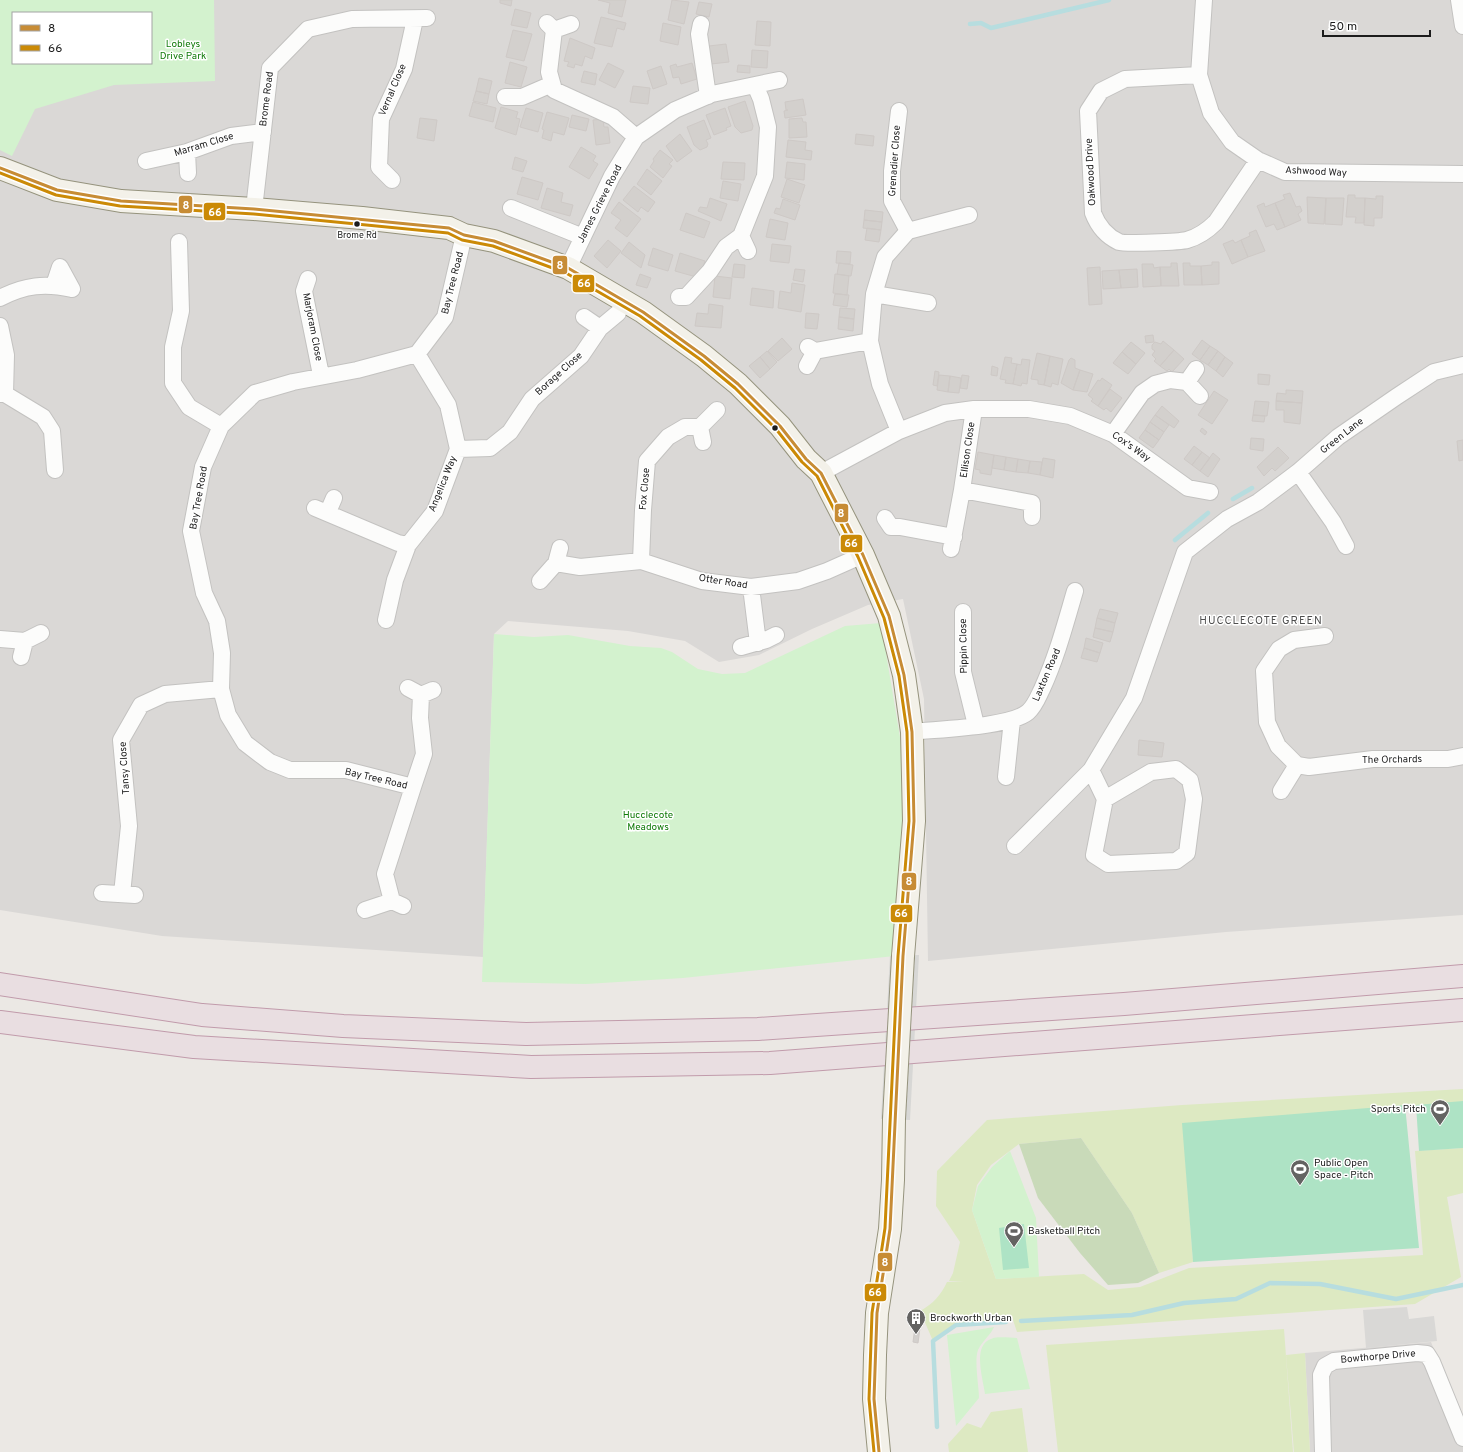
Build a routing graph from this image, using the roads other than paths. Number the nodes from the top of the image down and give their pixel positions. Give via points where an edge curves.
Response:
1 (1204, 0) edge
2 (1460, 0) edge
3 (421, 19) joint
4 (571, 24) dead end
5 (701, 24) dead end
6 (1463, 26) edge
7 (1200, 75) junction
8 (779, 80) dead end
9 (552, 84) junction
10 (756, 85) junction
11 (708, 96) junction
12 (505, 98) dead end
13 (899, 111) dead end
14 (263, 132) junction
15 (636, 137) junction
16 (187, 152) junction
17 (1258, 160) junction
18 (146, 161) dead end
19 (0, 168) edge
20 (188, 173) dead end
21 (1463, 174) edge
22 (392, 180) dead end
23 (254, 208) junction
24 (511, 208) dead end
25 (969, 215) dead end
26 (908, 231) junction
27 (464, 235) junction
28 (741, 236) junction
29 (583, 237) junction
30 (178, 242) dead end
31 (748, 251) dead end
32 (568, 268) junction
33 (308, 279) dead end
34 (72, 289) dead end
35 (874, 294) junction
36 (679, 297) dead end
37 (0, 298) edge
38 (928, 302) dead end
39 (618, 313) dead end
40 (584, 317) dead end
41 (0, 326) edge
42 (600, 328) junction
43 (870, 342) junction
44 (417, 354) junction
45 (1463, 365) edge
46 (807, 366) dead end
47 (321, 375) junction
48 (2, 394) edge
49 (1200, 396) dead end
50 (974, 409) junction
51 (717, 410) dead end
52 (221, 426) junction
53 (900, 431) junction
54 (1113, 434) junction
55 (458, 449) junction
56 (55, 470) dead end
57 (1298, 472) junction
58 (821, 473) junction
59 (962, 490) junction
60 (1210, 492) dead end
61 (1034, 505) dead end
62 (326, 506) dead end
63 (885, 518) dead end
64 (408, 545) junction
65 (1346, 546) dead end
66 (863, 555) junction
67 (641, 561) junction
68 (540, 581) dead end
69 (751, 587) junction
70 (1075, 591) dead end
71 (963, 612) dead end
72 (386, 620) dead end
73 (41, 633) dead end
74 (776, 635) dead end
75 (1325, 636) dead end
76 (0, 639) edge
77 (24, 641) junction
78 (758, 643) junction
79 (741, 647) dead end
80 (20, 657) dead end
81 (221, 689) junction
82 (421, 691) dead end
83 (1012, 720) junction
84 (976, 726) junction
85 (912, 732) junction
86 (1463, 756) edge
87 (1297, 765) junction
88 (1091, 770) junction
89 (1006, 777) dead end
90 (413, 787) junction
91 (1281, 791) dead end
92 (1105, 799) junction
93 (1015, 846) dead end
94 (102, 893) dead end
95 (365, 910) dead end
96 (1463, 976) edge
97 (0, 984) edge
98 (1463, 1010) edge
99 (0, 1022) edge
100 (1463, 1438) edge
101 (879, 1452) edge
102 (1323, 1452) edge

1 - 7 street, Ashwood Way
2 - 6 street
3 - 14 street, Brome Road via 352,19 308,29 270,68
3 - 22 street, Vernal Close via 404,69 381,119 379,167
4 - 9 street via 550,27 548,72
5 - 11 street via 699,34
7 - 17 street, Ashwood Way via 1211,113 1232,142
7 - 17 street, Oakwood Drive via 1125,79 1101,91 1088,112 1093,213 1097,223 1111,238 1121,243 1186,241 1208,230 1216,222
8 - 10 street, James Grieve Road
9 - 12 street via 522,97
9 - 15 street via 554,90 613,118
10 - 11 street, James Grieve Road
10 - 28 street via 768,127 765,176
11 - 15 street, James Grieve Road via 675,110
13 - 26 street, Grenadier Close via 892,171 892,201
14 - 16 street, Marram Close via 231,136
14 - 23 street, Brome Road
15 - 29 street, James Grieve Road via 612,176
16 - 18 street, Marram Close
16 - 20 street
17 - 21 street, Ashwood Way via 1285,172
19 - 23 street via 57,190 120,201
23 - 27 street via 448,228
24 - 29 street
25 - 26 street
26 - 35 street via 885,257
27 - 32 street via 494,241
27 - 44 street, Bay Tree Road via 445,317
28 - 31 street
28 - 36 street via 726,247 710,271 686,297
29 - 32 street, James Grieve Road
30 - 52 street via 174,289 181,311 173,347 173,383 190,407
32 - 58 street via 643,312 704,356 743,389
33 - 47 street, Marjoram Close via 304,291
34 - 37 street via 54,285 19,288
35 - 38 street
35 - 43 street
39 - 42 street, Borage Close
40 - 42 street
41 - 48 street via 6,355
42 - 55 street, Borage Close via 581,356 532,399 510,432 490,448
43 - 46 street via 811,349
43 - 53 street via 880,384
44 - 47 street, Bay Tree Road via 357,370
44 - 55 street, Angelica Way via 448,405
45 - 57 street, Green Lane via 1434,372 1338,437
47 - 52 street, Bay Tree Road via 255,393
48 - 56 street via 44,417 52,431
49 - 54 street via 1191,375 1155,384 1142,393
50 - 53 street, Cox's Way via 945,413
50 - 54 street, Cox's Way via 1029,409 1050,412 1070,416
50 - 59 street, Ellison Close
51 - 67 street, Fox Close via 701,435 685,427 668,437 647,461
52 - 81 street, Bay Tree Road via 203,467 192,531 204,593 217,621 222,653
53 - 58 street, Cox's Way
54 - 60 street, Cox's Way via 1186,491
55 - 64 street, Angelica Way via 435,511
57 - 65 street via 1334,522
57 - 88 street, Green Lane via 1258,502 1227,519 1185,552 1134,698
58 - 66 street
59 - 61 street, Ellison Close
59 - 63 street, Ellison Close via 953,543 900,527 891,528
62 - 64 street via 398,543
64 - 72 street, Angelica Way via 395,580
66 - 69 street, Otter Road via 798,581
66 - 85 street via 889,616 904,675
67 - 68 street, Otter Road via 580,567 558,556
67 - 69 street, Otter Road via 702,581
69 - 78 street
70 - 83 street, Laxton Road via 1055,661 1035,705 1027,713
71 - 84 street, Pippin Close via 963,672
73 - 77 street
74 - 78 street
75 - 87 street via 1294,640 1279,649 1264,671 1267,722 1278,746
76 - 77 street
77 - 80 street
78 - 79 street
81 - 90 street, Bay Tree Road via 228,715 245,743 270,762 290,770 346,770
81 - 94 street, Tansy Close via 165,694 141,705 120,740 129,826 129,894
82 - 90 street via 420,718 424,754
83 - 84 street, Laxton Road
83 - 89 street
84 - 85 street, Laxton Road
85 - 101 street, bridge via 914,821 903,956 893,1180 890,1229 877,1313 875,1355 874,1400
86 - 87 street, The Orchards via 1448,759 1373,759 1310,767
87 - 91 street
88 - 92 street
88 - 93 street, Green Lane
90 - 95 street, Bay Tree Road via 385,874 398,903
92 - 92 street via 1094,855 1108,864 1176,861 1187,852 1194,799 1190,780 1176,769 1150,772
96 - 97 highway via 1124,1004 758,1029 526,1034 343,1026 202,1015
98 - 99 highway via 770,1063 531,1067 194,1047
100 - 102 street, Bowthorpe Drive via 1427,1354 1417,1353 1334,1362 1325,1366 1321,1375

